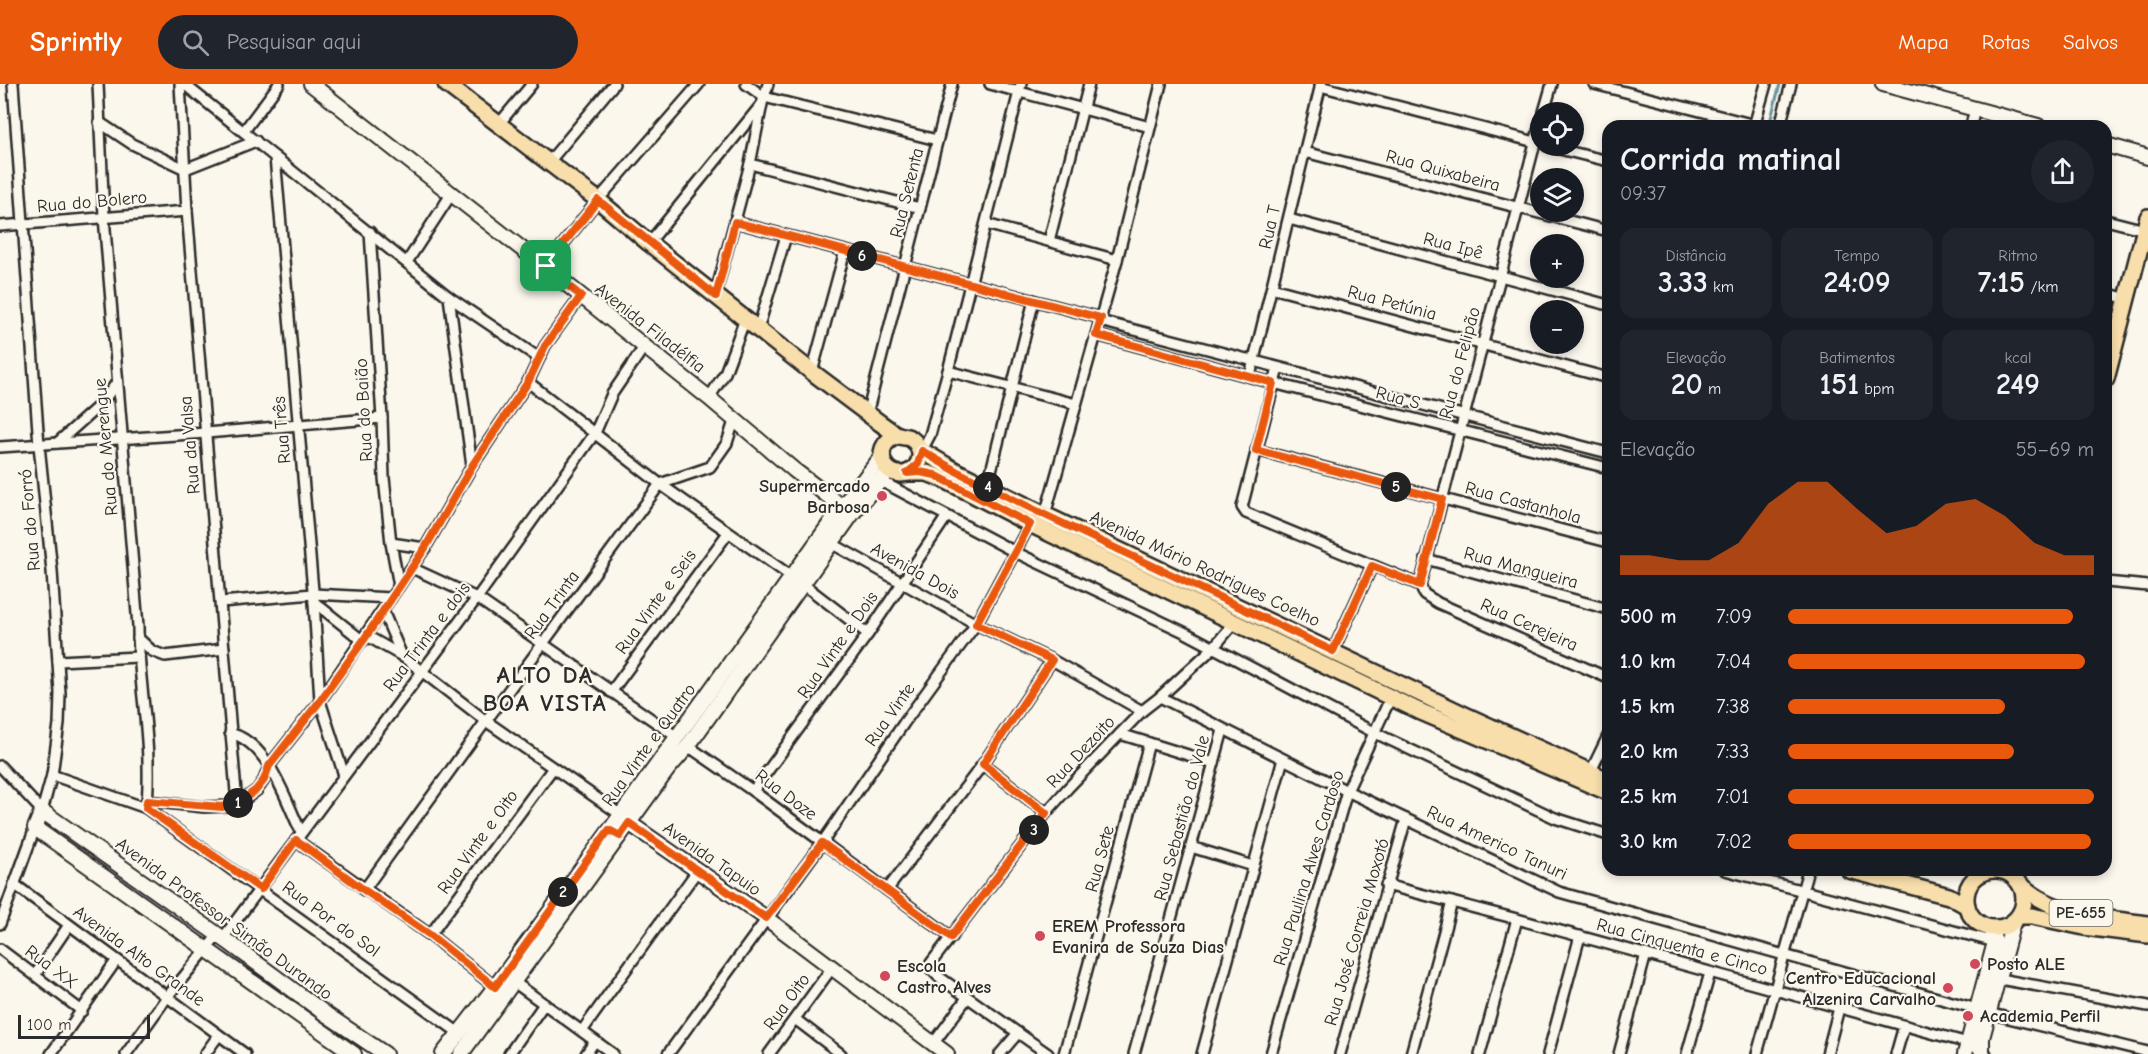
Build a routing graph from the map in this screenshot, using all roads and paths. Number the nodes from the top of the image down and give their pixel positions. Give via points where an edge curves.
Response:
1 (13, 84) edge
2 (98, 84) edge
3 (180, 84) edge
4 (184, 84) edge
5 (279, 84) edge
6 (311, 84) edge
7 (446, 84) edge
8 (532, 84) edge
9 (614, 84) edge
10 (699, 84) edge
11 (746, 84) edge
12 (768, 84) edge
13 (951, 84) edge
14 (990, 84) edge
15 (1089, 84) edge
16 (1552, 84) edge
17 (1594, 84) edge
18 (1766, 84) edge
19 (1791, 84) edge
20 (1883, 84) edge
21 (1161, 85) edge
22 (1321, 85) edge
23 (1020, 88) edge
24 (763, 101) junction
25 (1547, 102) edge
26 (1975, 108) junction
27 (1083, 110) junction
28 (1731, 120) edge
29 (1756, 120) edge
30 (1782, 120) edge
31 (1972, 120) edge
32 (2017, 120) edge
33 (99, 122) junction
34 (498, 125) junction
35 (1150, 127) junction
36 (244, 131) junction
37 (937, 140) junction
38 (256, 141) junction
39 (1530, 141) edge
40 (2112, 147) edge
41 (1305, 152) junction
42 (1584, 155) edge
43 (275, 156) junction
44 (1534, 156) edge
45 (2148, 157) edge
46 (1602, 160) edge
47 (548, 163) junction
48 (750, 164) junction
49 (185, 170) junction
50 (452, 193) junction
51 (598, 200) junction
52 (920, 207) junction
53 (1519, 207) junction
54 (187, 211) junction
55 (104, 217) junction
56 (1289, 219) junction
57 (2112, 221) edge
58 (735, 222) junction
59 (986, 224) junction
60 (2146, 224) edge
61 (22, 225) junction
62 (0, 226) edge
63 (1602, 229) edge
64 (370, 232) junction
65 (786, 236) junction
66 (1049, 241) junction
67 (649, 243) junction
68 (845, 251) junction
69 (1117, 260) junction
70 (407, 262) junction
71 (545, 267) junction
72 (906, 267) junction
73 (1500, 276) junction
74 (969, 284) junction
75 (1272, 288) junction
76 (2112, 295) edge
77 (581, 296) junction
78 (716, 296) junction
79 (449, 297) junction
80 (2127, 299) junction
81 (1034, 300) junction
82 (1602, 302) edge
83 (745, 319) junction
84 (1100, 319) junction
85 (758, 329) junction
86 (1096, 335) junction
87 (1482, 344) junction
88 (644, 346) junction
89 (2112, 352) edge
90 (539, 358) junction
91 (1255, 361) junction
92 (1278, 368) junction
93 (948, 371) junction
94 (812, 372) junction
95 (1250, 376) junction
96 (1602, 376) edge
97 (117, 382) junction
98 (528, 382) junction
99 (1273, 383) junction
100 (1011, 387) junction
101 (709, 398) junction
102 (1076, 404) junction
103 (867, 414) junction
104 (1463, 415) junction
105 (382, 418) junction
106 (734, 421) junction
107 (298, 425) junction
108 (1459, 431) junction
109 (206, 433) junction
110 (595, 433) junction
111 (904, 436) junction
112 (121, 438) junction
113 (57, 443) junction
114 (39, 445) junction
115 (0, 447) edge
116 (1256, 450) junction
117 (920, 451) junction
118 (1602, 451) edge
119 (882, 455) junction
120 (472, 466) junction
121 (1602, 467) edge
122 (907, 473) junction
123 (884, 475) junction
124 (660, 484) junction
125 (987, 487) junction
126 (1442, 499) junction
127 (847, 510) junction
128 (1045, 515) junction
129 (947, 516) junction
130 (1030, 524) junction
131 (728, 533) junction
132 (1602, 540) edge
133 (391, 543) junction
134 (831, 543) junction
135 (425, 548) junction
136 (1015, 552) junction
137 (1426, 559) junction
138 (1372, 566) junction
139 (412, 568) junction
140 (798, 580) junction
141 (902, 582) junction
142 (2112, 583) edge
143 (1420, 585) junction
144 (399, 586) junction
145 (2148, 586) edge
146 (313, 598) junction
147 (391, 598) junction
148 (477, 598) junction
149 (221, 602) junction
150 (1602, 607) edge
151 (383, 611) junction
152 (1235, 622) junction
153 (976, 624) junction
154 (868, 634) junction
155 (138, 638) junction
156 (365, 638) junction
157 (543, 645) junction
158 (1213, 648) junction
159 (224, 650) junction
160 (1333, 651) junction
161 (402, 656) junction
162 (138, 657) junction
163 (1052, 660) junction
164 (58, 661) junction
165 (422, 671) junction
166 (1602, 673) edge
167 (611, 692) junction
168 (1391, 697) junction
169 (1160, 698) junction
170 (320, 701) junction
171 (1142, 711) junction
172 (486, 721) junction
173 (1223, 730) junction
174 (1373, 732) junction
175 (230, 733) junction
176 (1120, 734) junction
177 (682, 741) junction
178 (1149, 743) junction
179 (1602, 748) edge
180 (1283, 759) junction
181 (1214, 763) junction
182 (983, 764) junction
183 (0, 766) edge
184 (269, 766) junction
185 (553, 768) junction
186 (1590, 773) junction
187 (52, 775) junction
188 (344, 775) junction
189 (1602, 778) edge
190 (1602, 789) edge
191 (753, 791) junction
192 (1347, 791) junction
193 (237, 804) junction
194 (146, 805) junction
195 (42, 811) junction
196 (1046, 813) junction
197 (625, 819) junction
198 (1406, 819) junction
199 (35, 828) junction
200 (614, 833) junction
201 (1602, 833) edge
202 (298, 836) junction
203 (822, 843) junction
204 (1191, 847) junction
205 (1253, 866) junction
206 (698, 871) junction
207 (1749, 876) edge
208 (1806, 876) edge
209 (1873, 876) edge
210 (1913, 876) edge
211 (1976, 876) edge
212 (2010, 876) edge
213 (14, 884) junction
214 (1386, 885) junction
215 (2020, 885) junction
216 (261, 889) junction
217 (1802, 889) junction
218 (364, 890) junction
219 (887, 890) junction
220 (1452, 902) junction
221 (1967, 906) junction
222 (766, 918) junction
223 (1517, 919) junction
224 (2016, 919) junction
225 (0, 924) edge
226 (2148, 924) edge
227 (69, 925) junction
228 (430, 935) junction
229 (1992, 935) junction
230 (2148, 935) edge
231 (220, 936) junction
232 (1580, 936) junction
233 (951, 937) junction
234 (206, 948) junction
235 (0, 949) edge
236 (1646, 954) junction
237 (1785, 955) junction
238 (116, 961) junction
239 (831, 969) junction
240 (1710, 973) junction
241 (35, 975) junction
242 (1992, 978) junction
243 (514, 982) junction
244 (495, 987) junction
245 (1774, 989) junction
246 (167, 997) junction
247 (967, 998) junction
248 (544, 1004) junction
249 (2148, 1006) edge
250 (1839, 1008) junction
251 (82, 1011) junction
252 (1983, 1011) junction
253 (795, 1019) junction
254 (1904, 1026) junction
255 (582, 1031) junction
256 (459, 1033) junction
257 (1017, 1033) junction
258 (218, 1036) junction
259 (595, 1041) junction
260 (933, 1044) junction
261 (1966, 1048) edge
262 (446, 1049) edge
263 (2148, 1052) edge
264 (383, 1053) edge
265 (461, 1053) edge
266 (51, 1054) edge
267 (126, 1054) edge
268 (205, 1054) edge
269 (245, 1054) edge
270 (354, 1054) edge
271 (360, 1054) edge
272 (509, 1054) edge
273 (586, 1054) edge
274 (613, 1054) edge
275 (668, 1054) edge
276 (769, 1054) edge
277 (842, 1054) edge
278 (947, 1054) edge
279 (1000, 1054) edge
280 (1048, 1054) edge
281 (1064, 1054) edge
282 (1134, 1054) edge
283 (1202, 1054) edge
284 (1271, 1054) edge
285 (1340, 1054) edge
286 (1410, 1054) edge
287 (1480, 1054) edge
288 (1548, 1054) edge
289 (1618, 1054) edge
290 (1687, 1054) edge
291 (1757, 1054) edge
292 (1827, 1054) edge
293 (1896, 1054) edge
294 (1983, 1054) edge

1 - 61 street, Rua do Forró
2 - 33 street, Rua do Merengue
3 - 49 street, Rua da Valsa
4 - 36 street
5 - 36 street
6 - 50 street, Avenida Filadélfia
7 - 34 main road
8 - 34 street
9 - 47 street
10 - 51 street
11 - 24 street
12 - 24 street
13 - 37 street, Rua Setenta
14 - 23 street
15 - 27 street
16 - 25 street
17 - 28 street
18 - 29 street
19 - 30 street
20 - 26 street
21 - 35 street
22 - 39 street
22 - 41 street, Rua T
23 - 27 street
23 - 59 street
24 - 37 street
24 - 48 street
24 - 67 street
26 - 31 street
26 - 32 street
27 - 35 street
27 - 66 street
33 - 49 street via 132,144
33 - 55 street, Rua do Merengue
34 - 47 main road
35 - 69 street
36 - 38 street
37 - 52 street, Rua Setenta
38 - 43 street
38 - 49 street
40 - 45 street
41 - 53 street, Rua Quixabeira
41 - 56 street, Rua T
42 - 46 street
43 - 64 street
43 - 107 street, Rua Três
44 - 53 street, Rua do Felipão
47 - 51 main road
48 - 52 street
48 - 58 street
49 - 54 street, Rua da Valsa
50 - 70 street
50 - 71 street, Avenida Filadélfia
51 - 67 main road
51 - 71 street
52 - 72 street, Rua Setenta
53 - 63 street, Rua Quixabeira
53 - 73 street, Rua do Felipão
54 - 55 street, Rua do Bolero
54 - 109 street, Rua da Valsa
55 - 61 street, Rua do Bolero
55 - 97 street, Rua do Merengue
56 - 73 street, Rua Ipê
56 - 75 street, Rua T
57 - 60 street
58 - 65 street, Rua S
58 - 78 street
59 - 66 street
59 - 74 street
60 - 80 main road
61 - 62 street, Rua do Bolero
61 - 114 street, Rua do Forró
64 - 70 street
64 - 105 street, Rua do Baião
65 - 68 street, Rua S
65 - 85 street
66 - 69 street
67 - 78 main road
68 - 72 street, Rua S
68 - 94 street
69 - 84 street
70 - 79 street
71 - 77 street, Avenida Filadélfia
72 - 74 street, Rua S
72 - 103 street, Rua Setenta
73 - 82 street, Rua Ipê
73 - 87 street, Rua do Felipão
74 - 81 street, Rua S
74 - 93 street
75 - 87 street, Rua Petúnia
75 - 91 street, Rua T
76 - 80 street
77 - 88 street, Avenida Filadélfia
77 - 90 street
78 - 83 main road
79 - 90 street
79 - 120 street
80 - 89 main road
81 - 84 street, Rua S
81 - 100 street
83 - 85 main road
83 - 101 street via 725,373
84 - 86 street
84 - 91 street, Rua S
85 - 94 main road
86 - 95 street, Rua S
86 - 102 street
87 - 96 street, Rua Petúnia
87 - 104 street, Rua do Felipão
88 - 101 street, Avenida Filadélfia
88 - 110 street, Rua Trinta e dois via 612,394
90 - 98 street
91 - 92 street, Rua S
91 - 95 street, Rua T
92 - 99 street
92 - 104 street, Rua S
93 - 100 street
93 - 117 street via 930,435
94 - 103 main road
95 - 99 street, Rua S
97 - 112 street, Rua do Merengue
97 - 113 street via 102,403
98 - 110 street
98 - 120 street
99 - 108 street, Rua S
99 - 116 street
100 - 102 street
100 - 125 street
101 - 106 street, Avenida Filadélfia
102 - 128 street
103 - 111 main road
104 - 108 street, Rua do Felipão
104 - 118 street, Rua S
105 - 107 street
105 - 133 street, Rua do Baião
106 - 124 street via 727,443 710,467
106 - 127 street, Avenida Filadélfia
107 - 109 street
107 - 146 street, Rua Três
108 - 121 street, Rua S
108 - 126 street, Rua do Felipão
109 - 112 street
109 - 149 street, Rua da Valsa
110 - 124 street
110 - 148 street, Rua Trinta e dois
111 - 117 main road via 914,441
111 - 119 main road via 887,443
112 - 113 street
112 - 155 street, Rua do Merengue
113 - 114 street
114 - 115 street
114 - 164 street, Rua do Forró
116 - 126 street, Rua Castanhola
116 - 138 street via 1242,500 1246,513
117 - 122 main road via 918,464
117 - 125 main road, Avenida Mário Rodrigues Coelho
119 - 123 main road
119 - 127 street, Rua Vinte e Quatro
120 - 135 street
122 - 123 main road
122 - 130 main road, Avenida Mário Rodrigues Coelho via 935,475
123 - 127 street, Rua Vinte e Quatro
123 - 129 street
124 - 131 street
124 - 157 street, Rua Trinta
125 - 128 main road, Avenida Mário Rodrigues Coelho
126 - 132 street, Rua Castanhola
126 - 137 street, Rua do Felipão
127 - 134 street, Rua Vinte e Quatro
127 - 140 street, Rua Vinte e Quatro
128 - 160 main road, Avenida Mário Rodrigues Coelho
129 - 136 street
129 - 141 street, Rua Vinte e Dois
130 - 136 street, Rua Vinte
130 - 152 main road, Avenida Mário Rodrigues Coelho
131 - 140 street
131 - 167 street, Rua Vinte e Seis
133 - 135 street
133 - 144 street, Rua do Baião
134 - 140 street, Rua Vinte e Quatro
134 - 141 street, Avenida Dois
135 - 139 street
136 - 153 street, Rua Vinte
136 - 158 street
137 - 143 street, Rua do Felipão
137 - 150 street, Rua Mangueira
138 - 143 street
138 - 160 street
139 - 144 street
139 - 148 street, Rua Doze
140 - 154 street
140 - 177 street, Rua Vinte e Quatro
141 - 153 street, Avenida Dois
141 - 154 street, Rua Vinte e Dois
142 - 145 street
143 - 166 street, Rua Cerejeira via 1424,594 1438,603
144 - 147 street
146 - 147 street
146 - 149 street
146 - 156 street, Avenida Tapuio
146 - 170 street, Rua Três
147 - 151 street
148 - 157 street, Rua Doze
148 - 165 street, Rua Trinta e dois
149 - 159 street, Rua da Valsa
151 - 156 street
151 - 161 street
152 - 158 street, Rua Dezoito
152 - 168 main road, Avenida Mário Rodrigues Coelho
153 - 163 street, Avenida Dois
153 - 203 street, Rua Vinte
154 - 191 street, Rua Vinte e Dois
155 - 159 street via 152,651 165,656
155 - 162 street, Rua do Merengue
156 - 161 street, Avenida Tapuio
156 - 170 street
157 - 167 street, Rua Doze
157 - 172 street, Rua Trinta
158 - 169 street, Rua Dezoito
158 - 174 street
159 - 175 street, Rua da Valsa
160 - 186 main road, Avenida Mário Rodrigues Coelho
161 - 165 street, Avenida Tapuio
162 - 164 street
162 - 194 street, Rua do Merengue via 148,744
163 - 171 street, Avenida Dois
163 - 182 street
164 - 187 street, Rua do Forró via 59,724
165 - 172 street, Avenida Tapuio
165 - 188 street, Rua Trinta e dois
167 - 177 street, Rua Doze
168 - 174 street, Rua Paulina Alves Cardoso
168 - 190 main road, Avenida Mário Rodrigues Coelho
169 - 171 street, Rua Dezoito
169 - 173 street, Rua Americo Tanuri
170 - 184 street
170 - 188 street, Rua Três
171 - 176 street, Rua Dezoito
172 - 185 street, Avenida Tapuio
172 - 218 street, Rua Trinta
173 - 180 street, Rua Americo Tanuri
173 - 181 street, Rua Sebastião do Vale
174 - 192 street, Rua Paulina Alves Cardoso
174 - 201 street via 1555,818
175 - 184 street via 258,749
175 - 193 street, Rua da Valsa
176 - 178 street
176 - 196 street, Rua Dezoito
177 - 191 street, Rua Doze
177 - 197 street, Rua Vinte e Quatro
178 - 181 street
178 - 281 street, Rua Sete
179 - 186 street
180 - 192 street, Rua Americo Tanuri
180 - 205 street
181 - 204 street, Rua Sebastião do Vale
182 - 196 street
182 - 219 street
183 - 195 street
184 - 193 street via 256,790
184 - 202 street
185 - 197 street, Avenida Tapuio
185 - 228 street, Rua Vinte e Oito
186 - 189 main road, Avenida Mário Rodrigues Coelho
187 - 194 street, Rua Por do Sol
187 - 195 street, Rua do Forró
188 - 202 street, Rua Trinta e dois
191 - 203 street, Rua Doze
192 - 198 street, Rua Americo Tanuri
192 - 284 street, Rua Paulina Alves Cardoso
193 - 194 street
194 - 216 street, Rua Por do Sol
195 - 199 street
195 - 231 street, Avenida Professor Simão Durando
196 - 233 street, Rua Dezoito
197 - 200 street, Rua Vinte e Quatro
197 - 206 street, Avenida Tapuio
198 - 214 street, Rua José Correia Moxotó
198 - 237 street, Rua Americo Tanuri via 1559,892
199 - 213 street
199 - 234 street, Avenida Professor Simão Durando
200 - 243 street, Rua Vinte e Quatro
200 - 244 street, Rua Vinte e Quatro
202 - 216 street, Rua Trinta e dois
202 - 218 street
203 - 219 street, Rua Doze
203 - 222 street, Rua Vinte
204 - 205 street
204 - 282 street, Rua Sebastião do Vale
205 - 283 street
206 - 222 street, Avenida Tapuio
206 - 255 street
207 - 217 street
208 - 217 street
209 - 221 main road via 1949,896
210 - 211 main road, PE-655 via 1961,887
211 - 221 main road via 1968,890
212 - 215 main road, PE-655
213 - 225 street
213 - 227 street, Avenida Alto Grande
214 - 220 street, Rua Cinquenta e Cinco
214 - 285 street, Rua José Correia Moxotó
215 - 224 main road, PE-655 via 2024,901
215 - 226 main road, PE-655 via 2043,902 2062,909
216 - 231 street, Rua Trinta e dois
216 - 256 street, Rua Por do Sol
217 - 229 street
217 - 237 street
218 - 228 street
219 - 233 street, Rua Doze
220 - 223 street, Rua Cinquenta e Cinco
220 - 286 street
221 - 229 main road via 1975,921
222 - 239 street, Avenida Tapuio
222 - 275 street
223 - 232 street, Rua Cinquenta e Cinco
223 - 287 street
224 - 229 main road, PE-655
224 - 230 main road, PE-655 via 2032,916
224 - 242 street
227 - 238 street, Avenida Alto Grande
227 - 241 street
228 - 244 street
229 - 242 street
231 - 234 street, Rua Trinta e dois
231 - 264 street, Avenida Professor Simão Durando
232 - 236 street, Rua Cinquenta e Cinco
232 - 288 street
233 - 247 street, Rua Dezoito via 931,963 931,969
234 - 246 street, Rua Trinta e dois
234 - 270 street, Avenida Professor Simão Durando
235 - 241 street, Rua XX
236 - 240 street, Rua Cinquenta e Cinco
236 - 289 street
237 - 245 street
237 - 252 street, Rua Americo Tanuri
238 - 246 street, Avenida Alto Grande
238 - 251 street
239 - 253 street, Rua Oito
239 - 260 street, Avenida Tapuio
240 - 245 street, Rua Cinquenta e Cinco
240 - 290 street
241 - 251 street, Rua XX
242 - 249 street
242 - 252 street
243 - 248 street
243 - 265 street, Rua Vinte e Quatro
244 - 256 street, Rua Vinte e Quatro
245 - 250 street, Rua Cinquenta e Cinco
245 - 291 street
246 - 258 street, Avenida Alto Grande
246 - 267 street, Rua Trinta e dois
247 - 257 street
247 - 260 street
248 - 255 street
248 - 272 street
250 - 254 street, Rua Cinquenta e Cinco
250 - 292 street
251 - 266 street
252 - 261 street
252 - 263 street, Rua Americo Tanuri
252 - 294 street
253 - 276 street, Rua Oito
253 - 277 street
254 - 261 street, Rua Cinquenta e Cinco
254 - 293 street
255 - 259 street
256 - 262 street, Rua Vinte e Quatro
257 - 279 street
257 - 280 street
258 - 268 street
258 - 269 street, Avenida Alto Grande
259 - 273 street
259 - 274 street
260 - 278 street, Avenida Tapuio
261 - 294 street
262 - 265 street
264 - 271 street via 369,1048

